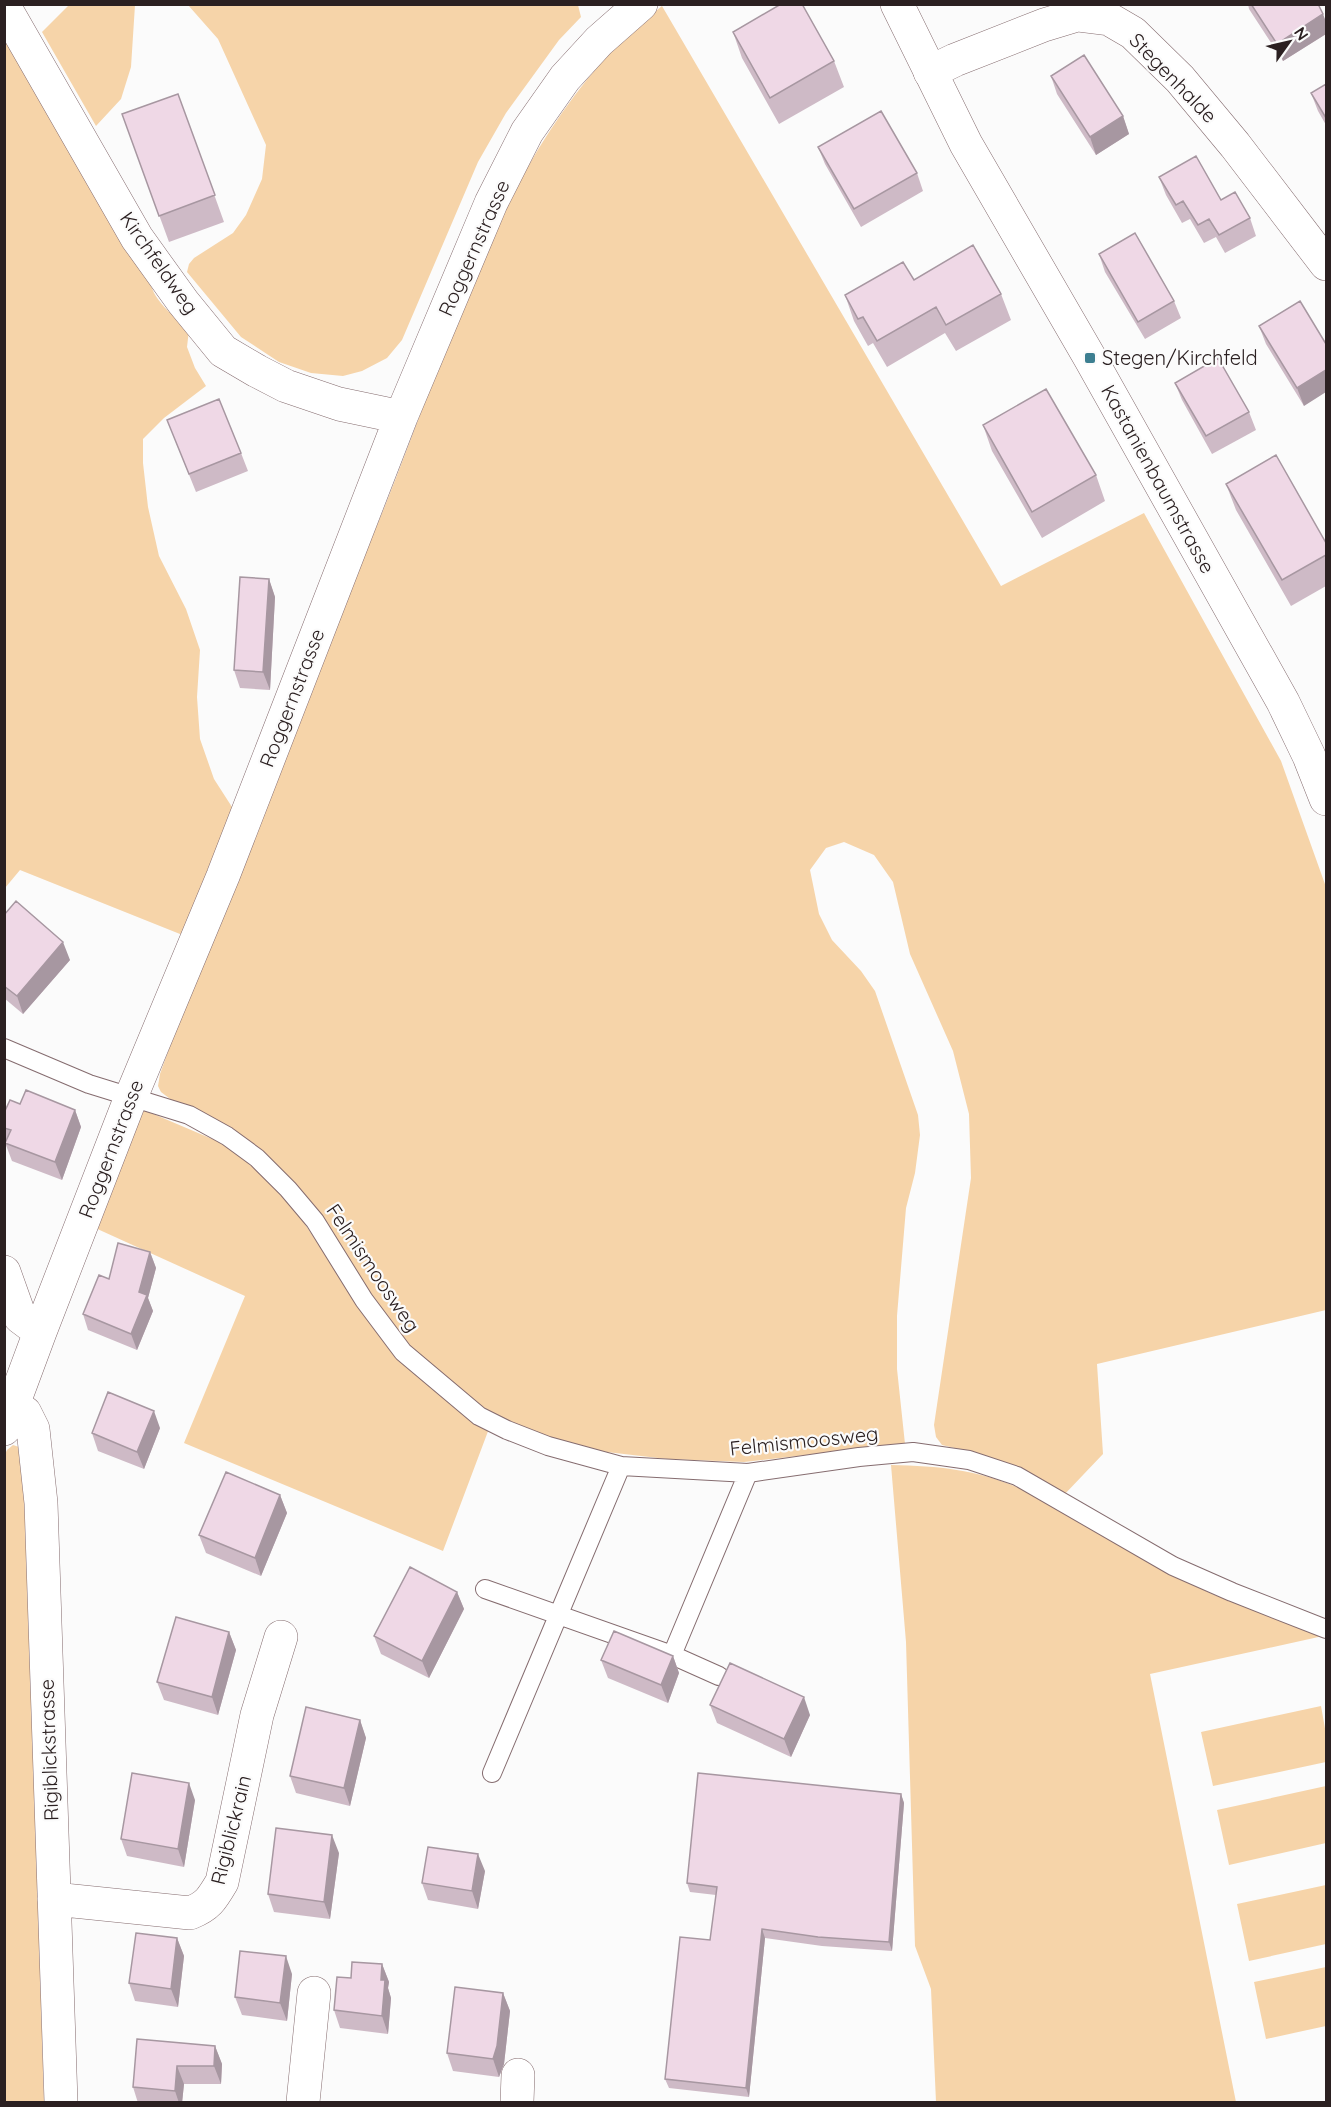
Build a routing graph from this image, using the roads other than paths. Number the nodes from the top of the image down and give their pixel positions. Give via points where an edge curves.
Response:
1 (641, 4) edge
2 (897, 4) edge
3 (4, 6) edge
4 (1094, 10) edge
5 (930, 72) junction
6 (1326, 264) edge
7 (401, 417) junction
8 (1326, 798) edge
9 (4, 1048) edge
10 (131, 1097) junction
11 (4, 1272) edge
12 (40, 1332) junction
13 (9, 1419) edge
14 (621, 1466) junction
15 (748, 1473) junction
16 (485, 1588) dead end
17 (558, 1614) junction
18 (1326, 1629) edge
19 (281, 1637) dead end
20 (672, 1655) junction
21 (719, 1676) dead end
22 (492, 1773) dead end
23 (54, 1899) junction
24 (314, 1994) dead end
25 (62, 2103) edge
26 (303, 2103) edge

1 - 7 street, Roggernstrasse via 599,41 526,132 491,203
2 - 5 street, Kastanienbaumstrasse
3 - 7 street, Kirchfeldweg via 137,238 223,351 286,386 339,404
4 - 5 street, Stegenhalde via 1044,25
4 - 6 street, Stegenhalde via 1133,33 1180,79
5 - 8 street, Kastanienbaumstrasse via 966,144 1280,695
7 - 10 street, Roggernstrasse via 223,876
9 - 10 lane, Felmismoosweg
10 - 12 street, Roggernstrasse
10 - 14 lane, Felmismoosweg via 189,1115 257,1158 315,1221 364,1300 403,1352 478,1416 548,1446
11 - 12 street via 20,1317
12 - 13 street, Roggernstrasse
13 - 23 street, Rigiblickstrasse via 24,1413 33,1429 41,1503
14 - 15 lane, Felmismoosweg
14 - 17 lane
15 - 18 lane, Felmismoosweg via 913,1452 969,1460 1017,1476 1173,1566
15 - 20 lane
16 - 17 lane
17 - 20 lane
17 - 22 lane
19 - 23 street, Rigiblickrain via 257,1715 222,1881 213,1897 203,1908 190,1913
20 - 21 lane
23 - 25 street, Rigiblickstrasse
24 - 26 street

